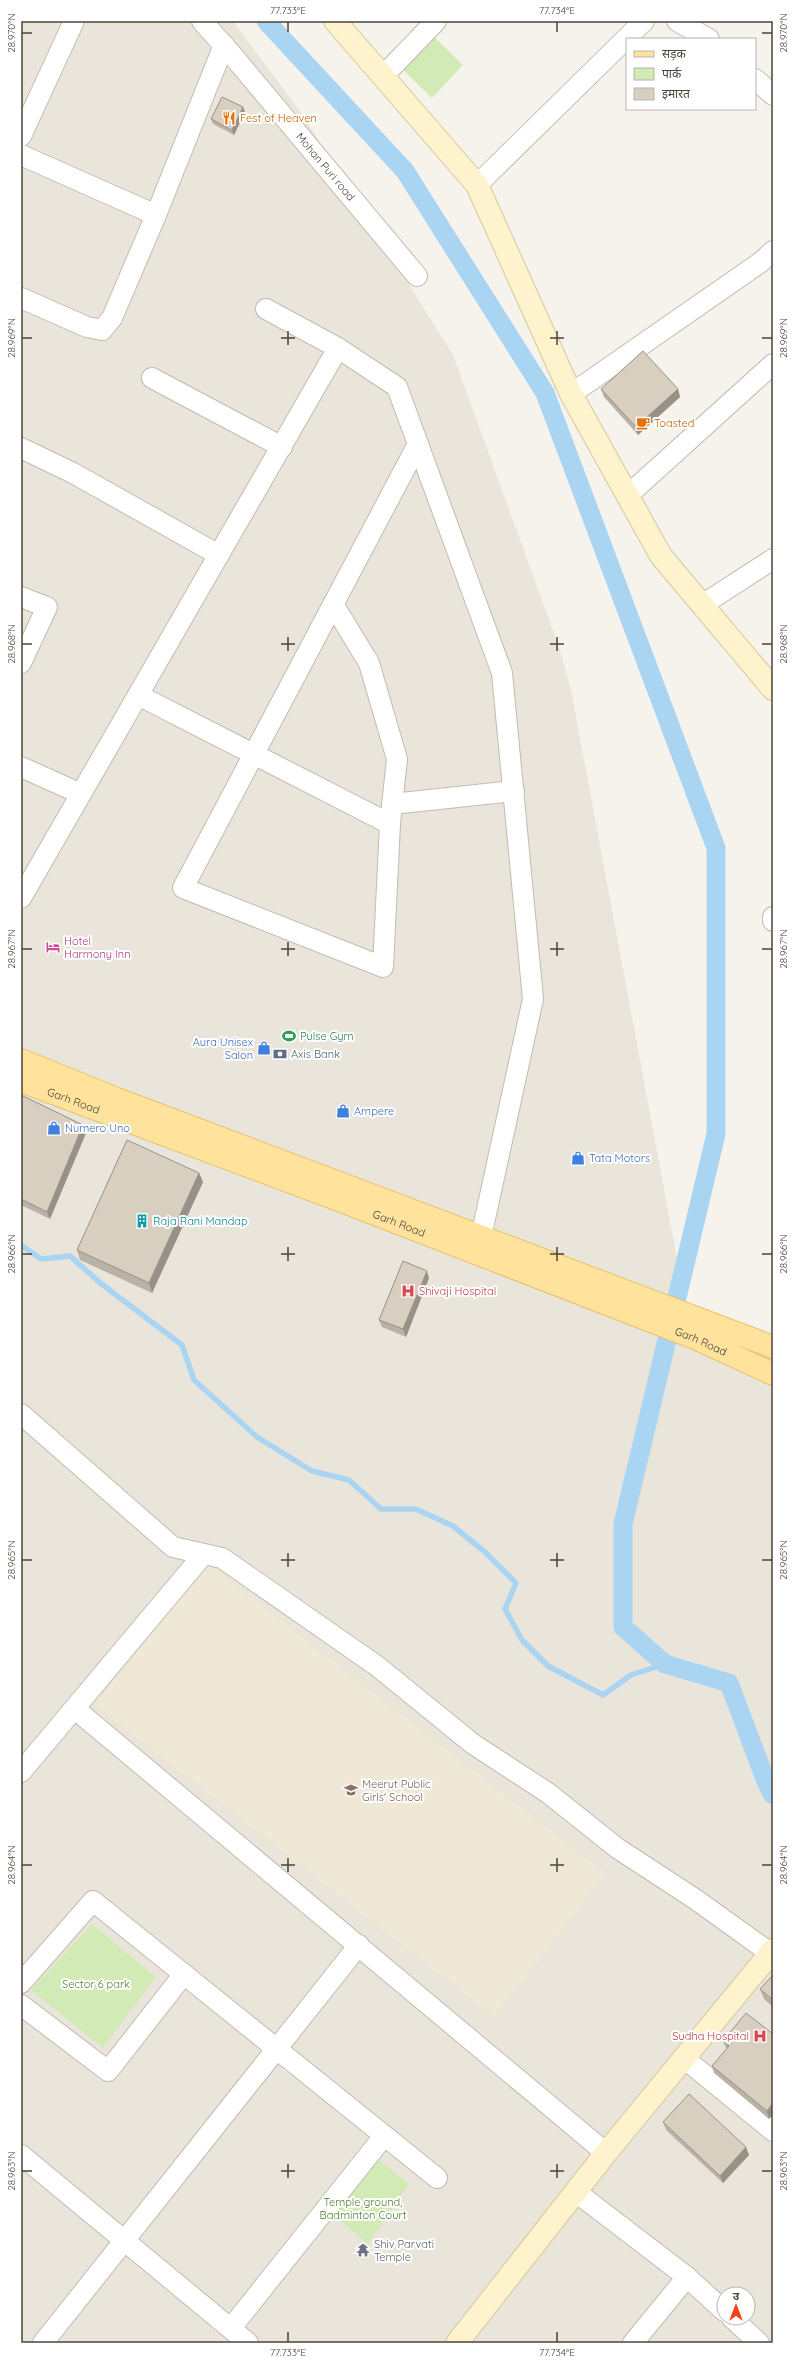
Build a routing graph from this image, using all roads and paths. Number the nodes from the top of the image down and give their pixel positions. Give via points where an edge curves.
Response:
1 (74, 21) edge
2 (202, 21) edge
3 (335, 21) edge
4 (436, 21) edge
5 (644, 21) edge
6 (677, 21) edge
7 (627, 38) edge
8 (707, 38) edge
9 (626, 39) edge
10 (224, 45) junction
11 (383, 76) junction
12 (756, 80) edge
13 (773, 95) edge
14 (21, 136) edge
15 (21, 155) edge
16 (477, 185) junction
17 (156, 215) junction
18 (773, 251) edge
19 (417, 276) dead end
20 (21, 298) edge
21 (266, 309) dead end
22 (338, 348) junction
23 (773, 364) edge
24 (152, 378) dead end
25 (571, 394) junction
26 (418, 444) junction
27 (282, 447) junction
28 (21, 448) edge
29 (628, 496) junction
30 (219, 554) junction
31 (773, 559) edge
32 (21, 597) edge
33 (333, 604) junction
34 (702, 605) junction
35 (21, 663) edge
36 (773, 689) edge
37 (138, 695) junction
38 (254, 754) junction
39 (21, 767) edge
40 (514, 791) junction
41 (81, 794) junction
42 (392, 804) junction
43 (390, 824) junction
44 (21, 898) edge
45 (773, 917) edge
46 (773, 921) edge
47 (21, 1060) edge
48 (21, 1081) edge
49 (72, 1090) junction
50 (346, 1194) junction
51 (481, 1237) junction
52 (628, 1303) junction
53 (698, 1329) junction
54 (773, 1347) edge
55 (773, 1374) edge
56 (21, 1414) edge
57 (203, 1555) junction
58 (75, 1708) junction
59 (21, 1772) edge
60 (359, 1945) junction
61 (772, 1952) edge
62 (184, 1974) junction
63 (21, 1983) edge
64 (21, 2005) edge
65 (277, 2049) junction
66 (685, 2059) junction
67 (773, 2132) edge
68 (384, 2136) junction
69 (606, 2153) junction
70 (21, 2155) edge
71 (437, 2178) dead end
72 (576, 2192) junction
73 (125, 2240) junction
74 (687, 2276) junction
75 (716, 2303) edge
76 (741, 2326) edge
77 (231, 2328) junction
78 (47, 2342) edge
79 (248, 2343) edge
80 (457, 2343) edge
81 (633, 2343) edge
82 (759, 2343) edge

1 - 14 street
2 - 10 street, Mohan Puri road
3 - 11 street
4 - 11 street
5 - 7 street
6 - 8 street
9 - 16 street
10 - 17 street
10 - 19 street, Mohan Puri road
11 - 16 street
12 - 13 street
15 - 17 street
16 - 25 street
17 - 20 street via 112,318 102,330 87,327
18 - 25 street via 761,262
21 - 22 street
22 - 26 street via 397,387
22 - 27 street
23 - 29 street
24 - 27 street
25 - 29 street
26 - 33 street
26 - 40 street via 502,673
27 - 30 street
28 - 30 street via 73,473
29 - 34 street via 661,556
30 - 37 street
31 - 34 street
32 - 35 street via 47,607
33 - 38 street
33 - 42 street via 369,663 397,759
34 - 36 street
37 - 38 street
37 - 41 street
38 - 43 street
38 - 43 street via 183,888 383,967
39 - 41 street
40 - 42 street
40 - 51 street via 533,999
41 - 44 street
42 - 43 street
45 - 46 street
47 - 49 main road, Garh Road
48 - 49 main road, Garh Road
49 - 50 main road, Garh Road
50 - 51 main road, Garh Road
50 - 52 main road, Garh Road
51 - 52 main road, Garh Road
52 - 53 main road, Garh Road
53 - 54 main road, Garh Road
53 - 55 main road, Garh Road
56 - 57 street via 173,1547
57 - 58 street
57 - 61 street via 222,1558 234,1566 377,1666 473,1744 548,1792 617,1848
58 - 59 street
58 - 60 street
60 - 65 street
60 - 69 street
61 - 66 street
62 - 63 street via 93,1901
62 - 64 street via 108,2071
62 - 65 street
65 - 68 street
65 - 73 street
66 - 67 street
66 - 69 street
68 - 71 street
68 - 77 street
69 - 72 street
70 - 73 street
72 - 74 street
72 - 80 street
73 - 77 street
73 - 78 street
74 - 75 street
74 - 81 street
76 - 82 street
77 - 79 street

